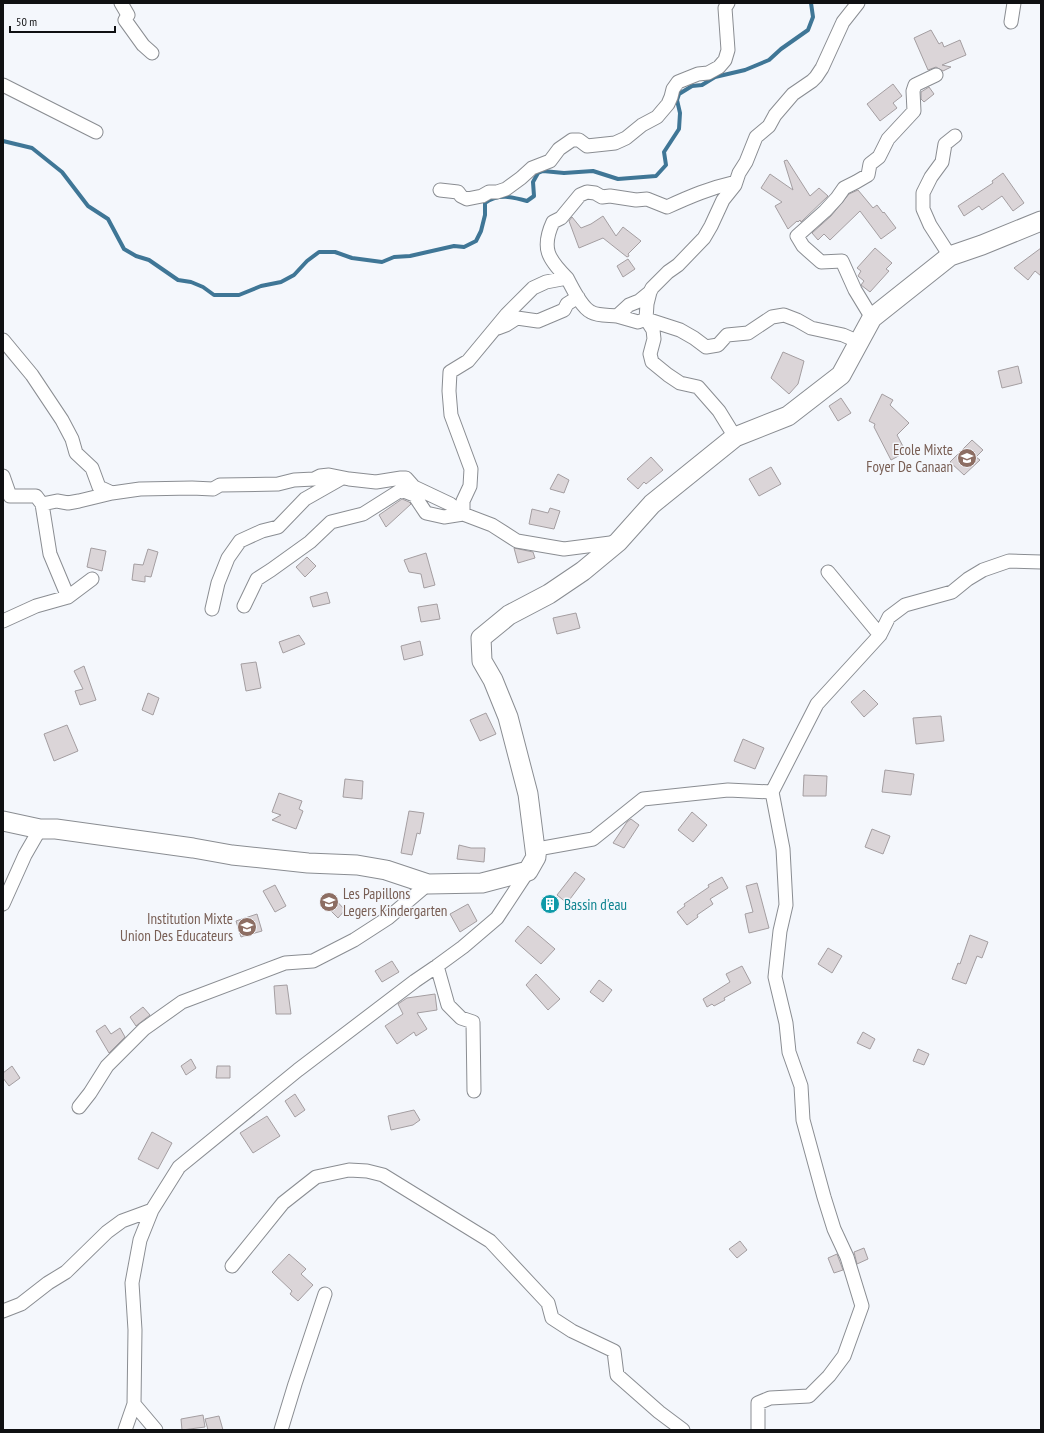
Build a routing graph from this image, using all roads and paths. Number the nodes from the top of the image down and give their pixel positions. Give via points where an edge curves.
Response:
1 (121, 3) edge
2 (728, 3) edge
3 (858, 3) edge
4 (1014, 3) edge
5 (1012, 22) dead end
6 (152, 53) dead end
7 (936, 75) dead end
8 (3, 85) edge
9 (96, 132) dead end
10 (955, 136) dead end
11 (736, 182) junction
12 (440, 190) dead end
13 (1041, 221) edge
14 (950, 256) junction
15 (567, 278) junction
16 (650, 292) junction
17 (578, 297) junction
18 (616, 316) junction
19 (872, 318) junction
20 (646, 319) junction
21 (495, 329) junction
22 (3, 340) edge
23 (860, 342) junction
24 (735, 437) junction
25 (3, 476) edge
26 (342, 478) junction
27 (112, 493) junction
28 (7, 497) edge
29 (42, 504) junction
30 (463, 514) junction
31 (618, 542) junction
32 (1041, 562) edge
33 (828, 572) dead end
34 (92, 580) dead end
35 (68, 597) junction
36 (244, 606) dead end
37 (212, 609) dead end
38 (3, 621) edge
39 (880, 635) junction
40 (772, 792) junction
41 (3, 821) edge
42 (40, 829) junction
43 (532, 864) junction
44 (428, 884) junction
45 (3, 904) edge
46 (437, 966) junction
47 (474, 1091) dead end
48 (79, 1107) dead end
49 (152, 1210) junction
50 (232, 1266) dead end
51 (325, 1294) dead end
52 (3, 1311) edge
53 (134, 1404) junction
54 (125, 1430) edge
55 (156, 1430) edge
56 (282, 1430) edge
57 (683, 1430) edge
58 (758, 1430) edge

1 - 6 street via 128,15 125,20
2 - 12 street via 725,8 728,50 725,60 708,74 698,74 678,82 668,104 657,117 626,138 615,143 587,146 579,140 572,140 550,161 532,168 506,189 497,192 467,199 458,192
3 - 11 street via 843,22 816,76 793,94 769,126 756,138
4 - 5 street
7 - 19 street via 915,85 914,111 888,139 879,157 870,164 868,174 844,188 825,211 797,236 802,246 821,262 842,262
8 - 9 street
10 - 14 street via 945,144 942,162 931,176 923,193 923,209
11 - 15 street via 715,187 667,207 647,199 602,197 587,192 580,195 561,218 553,222 546,241 548,254
11 - 16 street via 723,200 704,238
13 - 14 street
14 - 19 street
15 - 17 street
15 - 21 street via 546,282 533,288
16 - 18 street
16 - 20 street
17 - 18 street via 592,313
17 - 21 street via 567,304 564,310 538,321 517,318
18 - 20 street via 638,322
19 - 23 street
20 - 23 street via 680,330 706,347 718,345 727,335 748,333 772,317 784,315 811,328 843,335
20 - 24 street via 654,339 650,354 652,362 680,383 698,387 719,411
21 - 30 street via 468,361 450,372 451,414 471,469 470,486 463,501
22 - 27 street via 32,375 62,420 76,453 92,468 99,487
23 - 24 street via 841,375 794,412
24 - 31 street via 652,504
25 - 28 street
26 - 27 street via 329,475 278,484 220,485 213,489 140,489
26 - 30 street via 376,482 406,478 414,487 450,504
26 - 37 street via 305,499 278,527 240,541 228,558 218,583
27 - 29 street via 68,503 57,501
28 - 29 street via 36,496
29 - 35 street via 50,554
30 - 31 street via 492,525 517,541 564,549
30 - 36 street via 444,517 426,513 414,495 401,490 363,514 331,522 310,542 257,579
31 - 43 street via 583,571 549,594 508,615 481,638 482,661 508,717 528,794
32 - 39 street via 1009,561 983,570 952,592 905,606 889,617
33 - 39 street
34 - 35 street
35 - 38 street via 36,606
39 - 40 street via 817,704
40 - 43 street via 728,790 643,799 593,838 543,848
40 - 58 street via 782,849 786,905 780,931 775,977 786,1023 789,1052 802,1086 803,1120 834,1229 847,1257 862,1306 844,1356 829,1376 810,1396 770,1398 758,1403
41 - 42 street
42 - 44 street via 56,829 232,855 357,865 386,870
42 - 45 street
43 - 44 street via 482,883
43 - 46 street via 497,918
44 - 48 street via 388,918 354,940 313,961 285,963 182,1002 144,1029 107,1066
46 - 47 street via 448,1005 461,1018 473,1022
46 - 49 street via 298,1070 179,1167
49 - 52 street via 122,1221 66,1272 48,1282 21,1304
49 - 53 street via 140,1240 132,1283 135,1330
50 - 57 street via 283,1203 316,1177 349,1170 367,1170 384,1175 490,1241 548,1303 552,1318 572,1331 614,1351 617,1375
51 - 56 street
53 - 54 street
53 - 55 street

